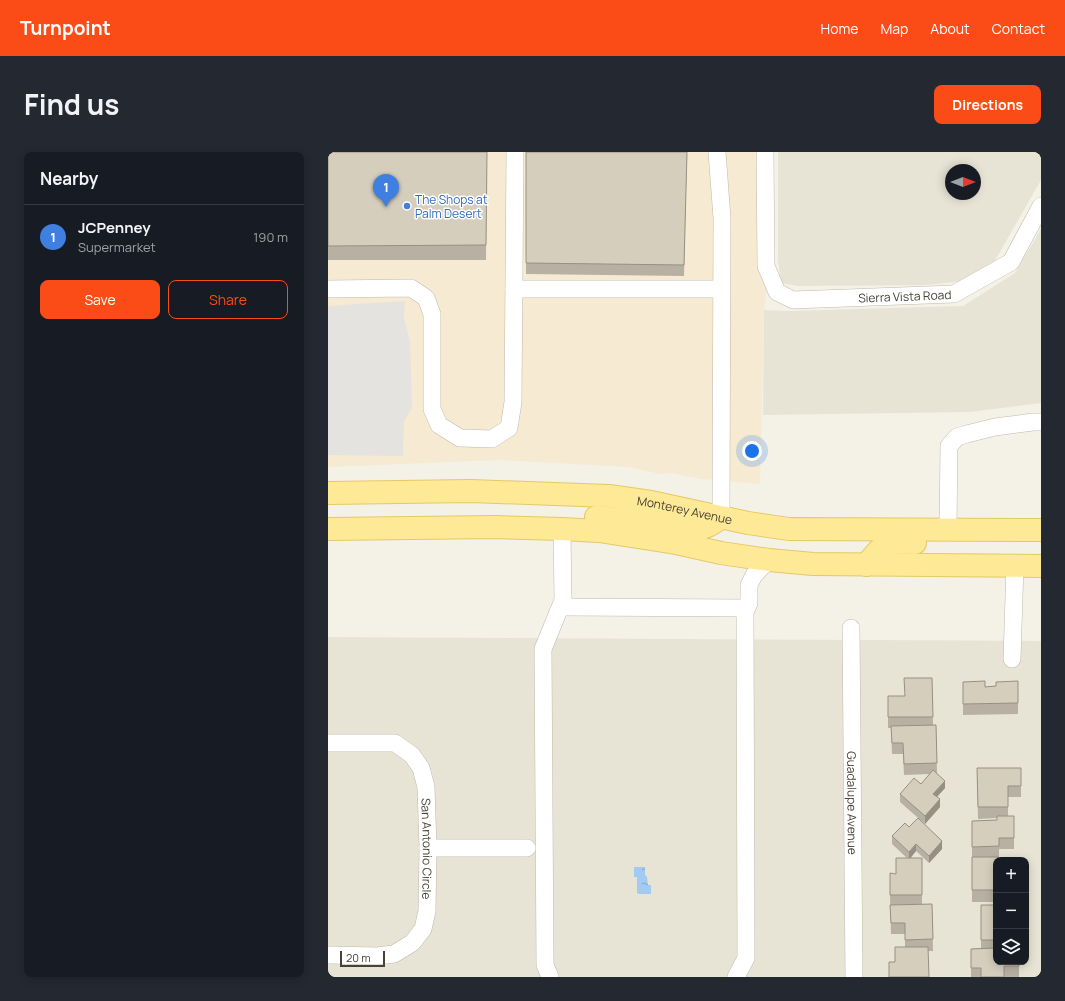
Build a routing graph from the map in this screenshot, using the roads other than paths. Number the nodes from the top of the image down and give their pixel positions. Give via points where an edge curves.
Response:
1 (515, 152) edge
2 (717, 152) edge
3 (766, 152) edge
4 (1041, 206) edge
5 (328, 289) edge
6 (514, 289) junction
7 (721, 289) junction
8 (1041, 422) edge
9 (328, 493) edge
10 (721, 518) junction
11 (495, 527) junction
12 (328, 529) edge
13 (562, 529) junction
14 (948, 529) junction
15 (1041, 530) edge
16 (769, 560) junction
17 (866, 565) junction
18 (1015, 566) junction
19 (1041, 566) edge
20 (561, 607) junction
21 (746, 608) junction
22 (852, 628) dead end
23 (1012, 658) dead end
24 (328, 743) edge
25 (428, 848) junction
26 (527, 848) dead end
27 (328, 955) edge
28 (550, 977) edge
29 (736, 977) edge
30 (854, 977) edge

1 - 6 street
2 - 7 street via 722,218
3 - 4 street, Sierra Vista Road via 766,266 776,292 793,300 954,294 1011,262
5 - 6 street via 412,288 426,298 432,314 432,409 439,424 460,438 492,439 509,428 513,402
6 - 7 street
7 - 10 street
8 - 14 street via 977,431 957,438 950,446
9 - 10 main road, Monterey Avenue via 471,491 609,496 651,502
10 - 11 main road via 702,528 683,529 573,515 516,519
10 - 14 main road, Monterey Avenue via 789,529
11 - 12 main road
11 - 13 main road
13 - 16 main road via 599,531
13 - 20 street
14 - 15 main road, Monterey Avenue
14 - 17 main road via 947,536 940,542 886,544
16 - 17 main road
16 - 21 street via 754,575 749,585 749,603
17 - 18 main road
18 - 19 main road
18 - 23 street
20 - 21 street
20 - 28 street via 543,649 545,965
21 - 29 street via 746,958
22 - 30 street, Guadalupe Avenue
24 - 25 street, San Antonio Circle via 395,743 412,755 421,768 426,787
25 - 26 street
25 - 27 street, San Antonio Circle via 427,911 422,929 412,943 394,954

